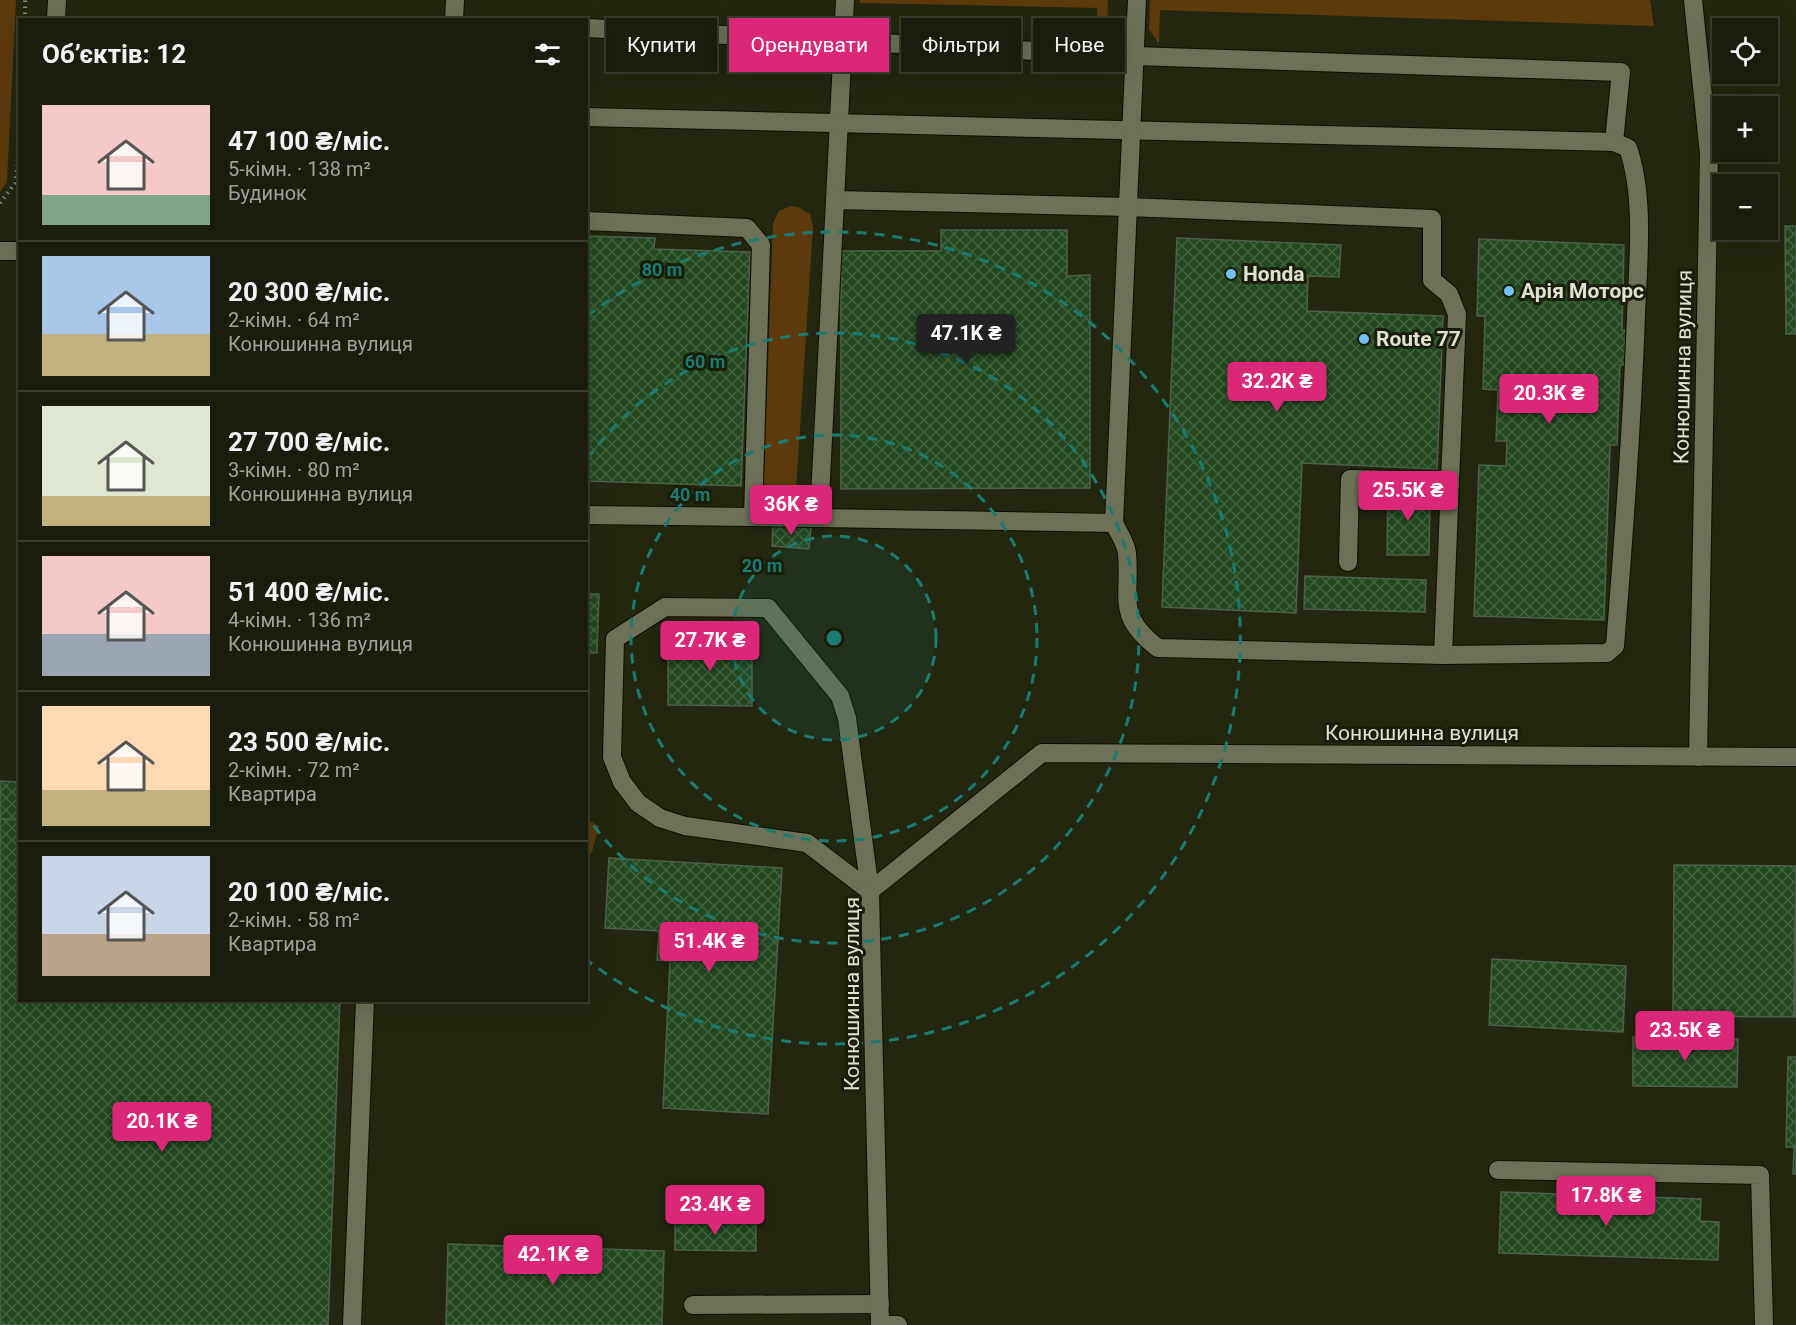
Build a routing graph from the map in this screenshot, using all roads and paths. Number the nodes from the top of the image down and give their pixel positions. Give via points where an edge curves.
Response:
1 (26, 0) edge
2 (57, 0) edge
3 (455, 0) edge
4 (845, 0) edge
5 (1137, 0) edge
6 (1695, 1) edge
7 (25, 18) edge
8 (56, 18) edge
9 (454, 18) edge
10 (844, 18) edge
11 (588, 28) edge
12 (729, 35) edge
13 (889, 43) edge
14 (1134, 56) junction
15 (841, 72) edge
16 (588, 117) edge
17 (839, 123) junction
18 (1131, 130) junction
19 (1614, 142) junction
20 (18, 163) edge
21 (835, 200) junction
22 (0, 203) edge
23 (1128, 207) junction
24 (588, 221) edge
25 (0, 251) edge
26 (18, 251) edge
27 (1450, 481) junction
28 (588, 515) edge
29 (753, 517) junction
30 (819, 518) junction
31 (1114, 523) junction
32 (1348, 562) dead end
33 (1443, 655) junction
34 (1698, 757) junction
35 (1796, 757) edge
36 (870, 891) junction
37 (365, 1002) edge
38 (1498, 1170) dead end
39 (880, 1304) junction
40 (693, 1305) dead end
41 (352, 1325) edge
42 (880, 1325) edge
43 (898, 1325) edge
44 (1764, 1325) edge

1 - 7 path
2 - 8 street
3 - 9 street
4 - 10 street
5 - 14 street
6 - 34 street, Конюшинна вулиця via 1709,154
11 - 12 street
13 - 14 street
14 - 18 street
14 - 19 street via 1621,72
15 - 17 street
16 - 17 street
17 - 18 street
17 - 21 street
18 - 19 street
18 - 23 street
19 - 33 street via 1628,148 1634,164 1639,242 1631,447 1616,646 1607,653
20 - 22 path via 15,183
21 - 23 street
21 - 30 street
23 - 27 street via 1432,219 1432,280 1449,294 1457,314
23 - 31 street
24 - 29 street via 747,228 761,245
25 - 26 street
27 - 32 street via 1350,479
27 - 33 street
28 - 29 street
29 - 30 street
30 - 31 street
31 - 33 street via 1127,551 1126,608 1140,634 1158,648
34 - 35 street
34 - 36 street, Конюшинна вулиця via 1042,753
36 - 36 street via 807,843 685,826 660,818 638,803 622,782 612,757 615,639 665,607 768,608 840,696 847,718
36 - 39 street, Конюшинна вулиця
37 - 41 street
38 - 44 street via 1760,1175
39 - 40 street
39 - 42 street, Конюшинна вулиця
42 - 43 street

